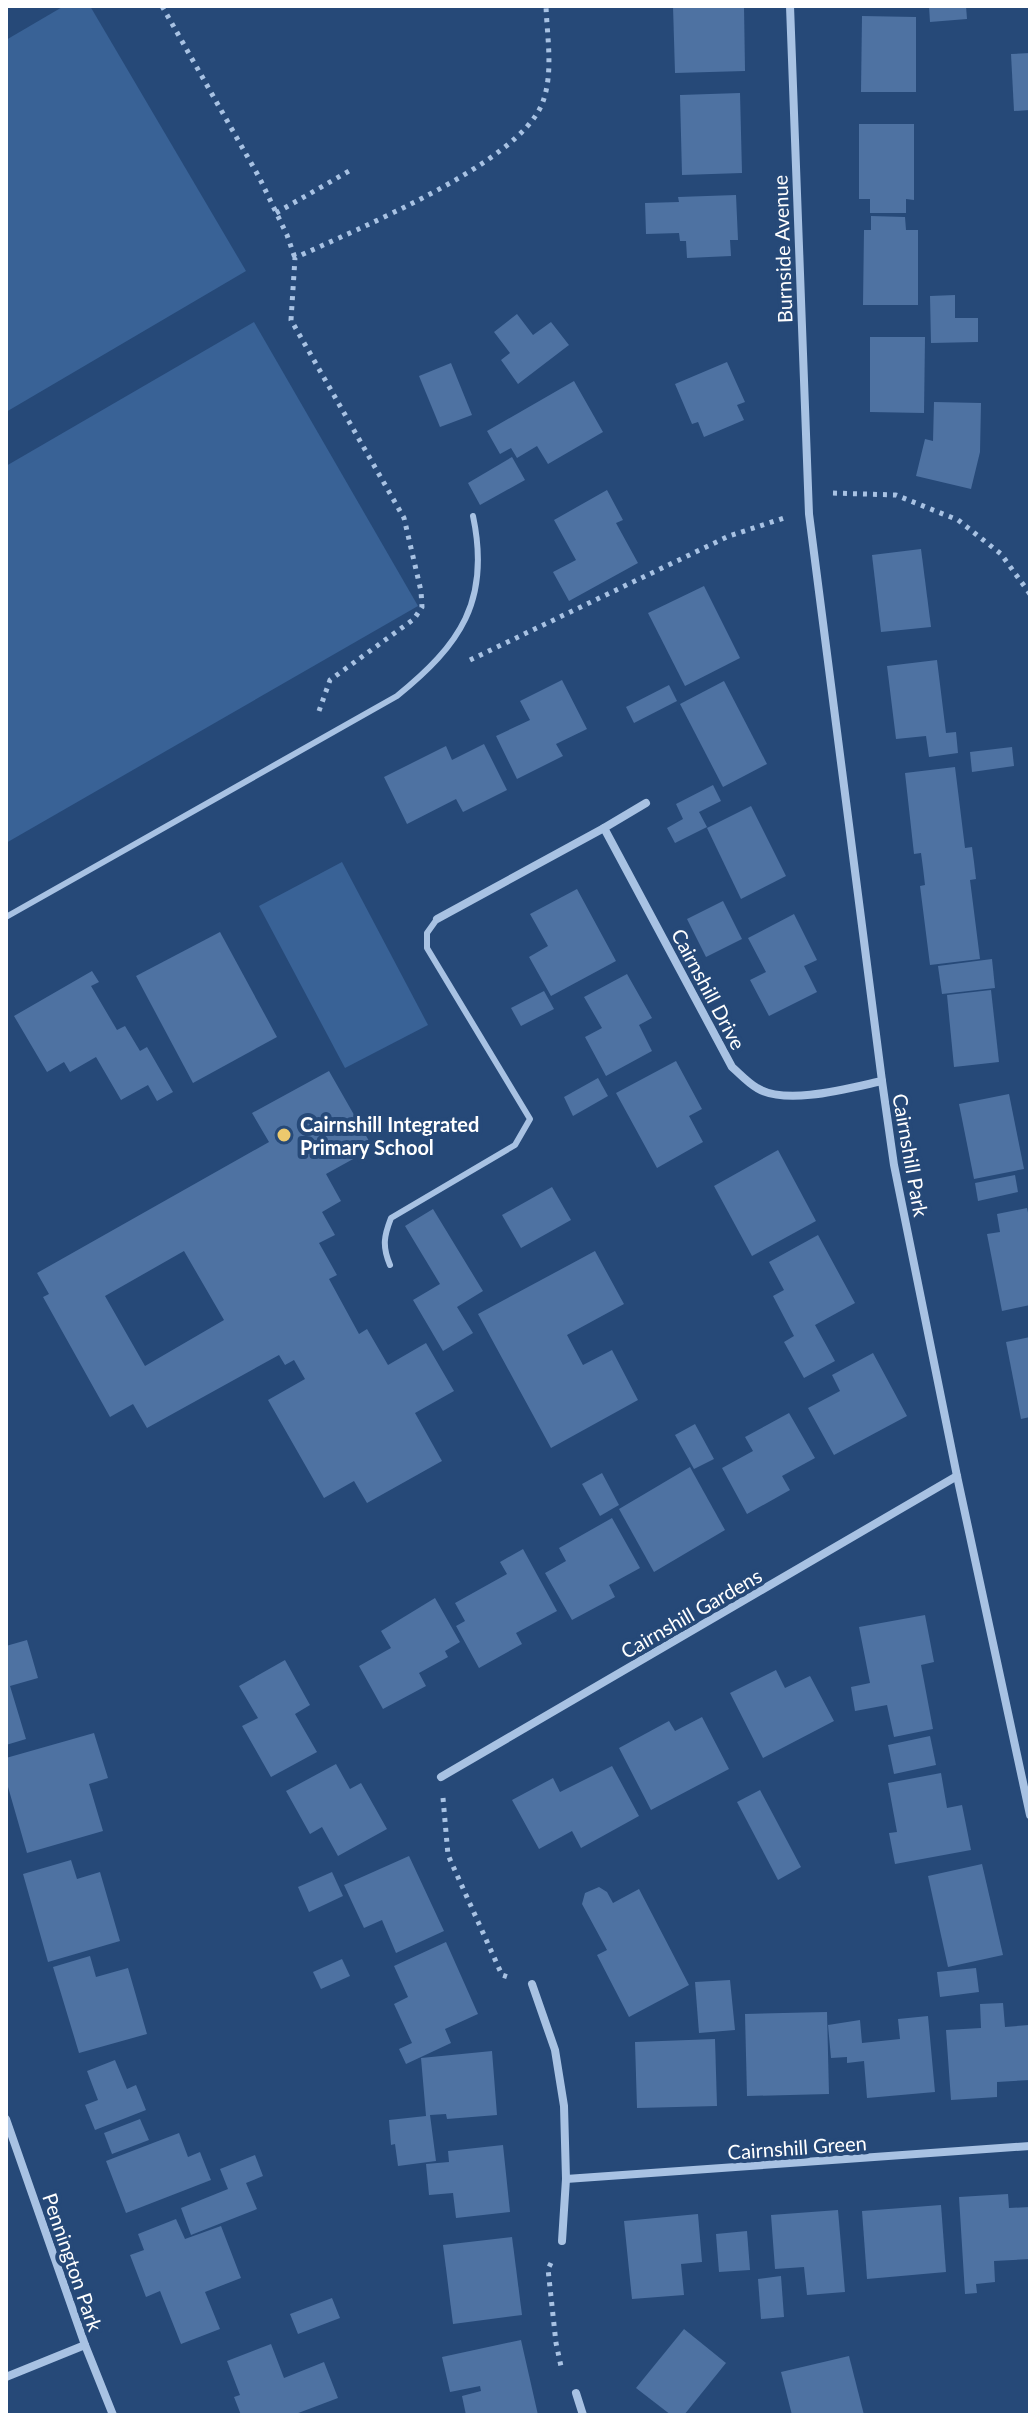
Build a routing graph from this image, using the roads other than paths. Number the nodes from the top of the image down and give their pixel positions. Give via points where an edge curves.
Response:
1 (790, 6) edge
2 (808, 491) joint
3 (473, 516) dead end
4 (646, 803) dead end
5 (604, 828) junction
6 (6, 917) edge
7 (437, 919) joint
8 (882, 1081) junction
9 (390, 1265) dead end
10 (957, 1476) junction
11 (441, 1777) road end
12 (1030, 1815) edge
13 (532, 1984) road end
14 (6, 2119) edge
15 (1030, 2146) edge
16 (566, 2179) junction
17 (562, 2241) road end
18 (85, 2345) junction
19 (6, 2377) edge
20 (576, 2393) road end
21 (113, 2415) edge
22 (583, 2415) edge

1 - 2 street, Burnside Avenue
2 - 8 street, Cairnshill Park
3 - 6 lane via 479,545 469,613 431,668 397,696
4 - 5 street
5 - 7 street
5 - 8 street, Cairnshill Drive via 732,1067 758,1089 787,1095
7 - 9 lane via 427,933 427,948 530,1119 515,1145 391,1218 384,1237
8 - 10 street, Cairnshill Park
10 - 11 street, Cairnshill Gardens
10 - 12 street, Cairnshill Park
13 - 16 street via 555,2050 564,2106
14 - 18 street, Pennington Park
15 - 16 street, Cairnshill Green
16 - 17 street
18 - 19 street
18 - 21 street, Pennington Park
20 - 22 street

